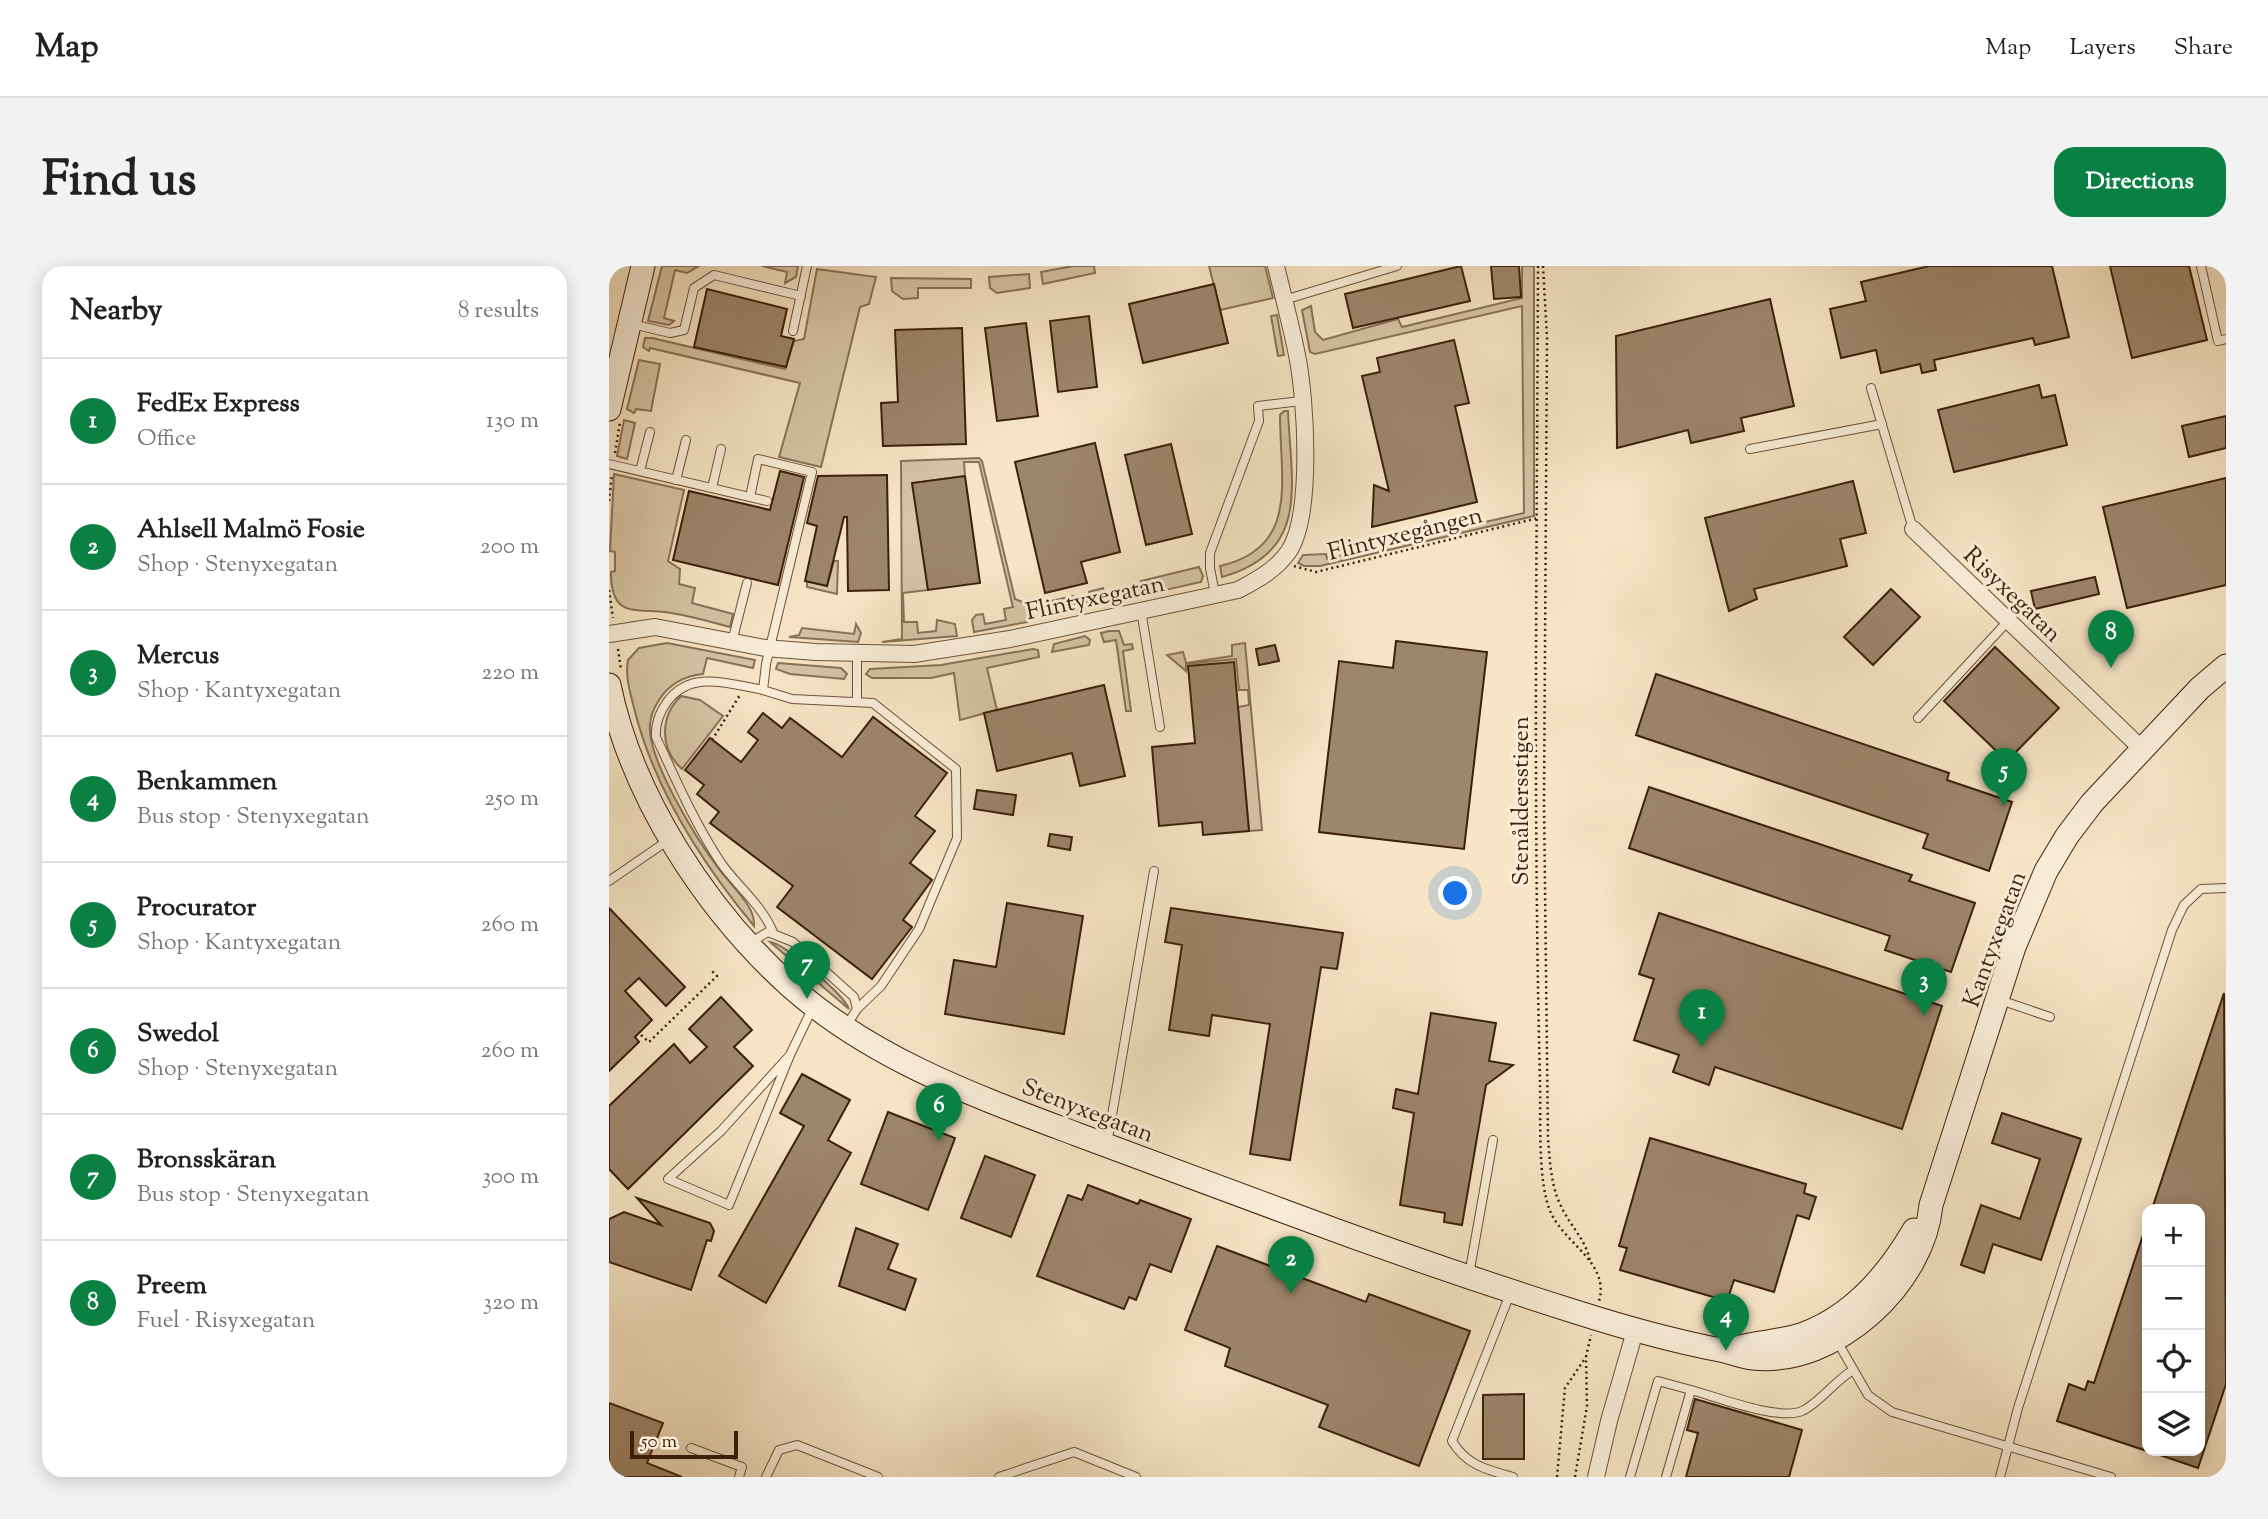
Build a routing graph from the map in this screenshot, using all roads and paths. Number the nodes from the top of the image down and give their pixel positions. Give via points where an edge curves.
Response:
1 (643, 266) edge
2 (807, 266) edge
3 (1276, 266) edge
4 (1397, 266) edge
5 (1538, 266) edge
6 (1543, 266) edge
7 (2201, 266) edge
8 (801, 296) junction
9 (1284, 300) junction
10 (793, 331) dead end
11 (624, 332) junction
12 (2226, 339) edge
13 (1871, 387) dead end
14 (1301, 401) junction
15 (609, 409) edge
16 (1882, 424) junction
17 (650, 432) dead end
18 (686, 440) dead end
19 (721, 449) dead end
20 (1750, 449) dead end
21 (609, 464) edge
22 (640, 471) junction
23 (676, 480) junction
24 (712, 488) junction
25 (750, 497) junction
26 (767, 501) dead end
27 (1538, 518) junction
28 (1913, 529) joint
29 (1282, 559) junction
30 (747, 583) dead end
31 (1215, 594) junction
32 (1141, 610) junction
33 (2008, 621) junction
34 (609, 634) edge
35 (733, 642) junction
36 (771, 648) junction
37 (857, 654) junction
38 (2226, 666) edge
39 (609, 685) edge
40 (745, 687) junction
41 (764, 690) junction
42 (857, 702) junction
43 (1918, 718) dead end
44 (1160, 727) dead end
45 (712, 740) dead end
46 (2142, 750) junction
47 (671, 838) junction
48 (1154, 871) dead end
49 (609, 881) edge
50 (2226, 888) edge
51 (773, 932) junction
52 (749, 944) junction
53 (712, 971) dead end
54 (1998, 1000) junction
55 (814, 1004) junction
56 (2050, 1017) dead end
57 (851, 1018) junction
58 (641, 1035) dead end
59 (790, 1055) junction
60 (1493, 1140) dead end
61 (1107, 1145) junction
62 (1590, 1261) junction
63 (1468, 1278) junction
64 (1511, 1292) junction
65 (1594, 1318) junction
66 (1635, 1331) junction
67 (1832, 1332) junction
68 (1586, 1357) junction
69 (1853, 1370) junction
70 (1691, 1390) junction
71 (2009, 1447) junction
72 (691, 1448) dead end
73 (739, 1477) edge
74 (766, 1477) edge
75 (878, 1477) edge
76 (999, 1477) edge
77 (1136, 1477) edge
78 (1513, 1477) edge
79 (1557, 1477) edge
80 (1575, 1477) edge
81 (1596, 1477) edge
82 (1630, 1477) edge
83 (1666, 1477) edge
84 (2000, 1477) edge
85 (2111, 1477) edge

1 - 11 street
2 - 8 lane
3 - 9 street, Flintyxegatan
4 - 9 lane
5 - 27 path, Stenåldersstigen
6 - 62 path via 1547,338 1544,802 1548,1139 1560,1206 1587,1247
7 - 12 lane via 2218,341
8 - 10 lane
8 - 11 lane via 715,275 694,288 684,330
9 - 14 street, Flintyxegatan via 1298,358
11 - 15 street
13 - 16 lane
14 - 29 street, Flintyxegatan via 1305,497 1297,534
14 - 31 lane via 1258,406 1259,421 1210,553
16 - 20 lane
16 - 28 lane
17 - 22 lane
18 - 23 lane
19 - 24 lane
21 - 22 lane
22 - 23 lane
23 - 24 lane
24 - 25 lane
25 - 26 lane
25 - 36 lane via 758,459 812,472
27 - 29 path, Flintyxegången via 1316,572
27 - 62 path, Stenåldersstigen via 1542,1156 1550,1210
28 - 33 street, Risyxegatan
29 - 31 street, Flintyxegatan via 1258,580
30 - 35 lane
31 - 32 street, Flintyxegatan
32 - 37 street, Flintyxegatan via 959,648
32 - 44 lane
33 - 43 lane
33 - 46 street, Risyxegatan
34 - 35 street, Flintyxegatan via 655,627
35 - 36 street, Flintyxegatan
36 - 37 street, Flintyxegatan
36 - 41 lane
37 - 42 lane
38 - 46 street, Kantyxegatan
39 - 47 street, Stenyxegatan via 628,744
40 - 41 lane
40 - 45 path
40 - 51 lane via 705,680 688,683 663,707 656,737 722,864 766,915
41 - 42 lane via 792,699
42 - 57 lane via 873,703 956,769 957,838 919,929 881,986
46 - 54 street, Kantyxegatan via 2092,803 2053,859 2028,910
47 - 49 lane
47 - 52 street, Stenyxegatan via 712,903
48 - 61 lane
50 - 71 lane via 2201,889 2184,905 2172,930
51 - 52 lane
51 - 57 lane via 793,942 854,997
52 - 55 street, Stenyxegatan
53 - 58 path via 717,976 649,1042
54 - 56 lane
54 - 67 street, Kantyxegatan via 1931,1205 1924,1240 1894,1291
55 - 57 street, Stenyxegatan
55 - 59 lane
57 - 61 street, Stenyxegatan via 910,1066
59 - 59 lane via 721,1131 668,1179 729,1205
60 - 63 lane
61 - 63 street, Stenyxegatan
62 - 65 path, Stenåldersstigen via 1601,1283
63 - 64 street, Stenyxegatan
64 - 65 street, Stenyxegatan
64 - 78 lane via 1452,1441 1460,1455 1480,1469
65 - 66 street, Stenyxegatan
65 - 68 path, Stenåldersstigen
66 - 67 street, Stenyxegatan via 1726,1350
66 - 81 street
67 - 69 lane
68 - 79 path via 1565,1388
68 - 80 path via 1589,1385
69 - 70 lane via 1804,1411 1785,1415
69 - 71 lane via 1868,1395 1892,1412
70 - 82 lane via 1658,1381
70 - 83 lane
71 - 84 lane
71 - 85 lane
72 - 73 lane via 742,1467
74 - 75 lane via 779,1450 797,1445
76 - 77 lane via 1074,1452

